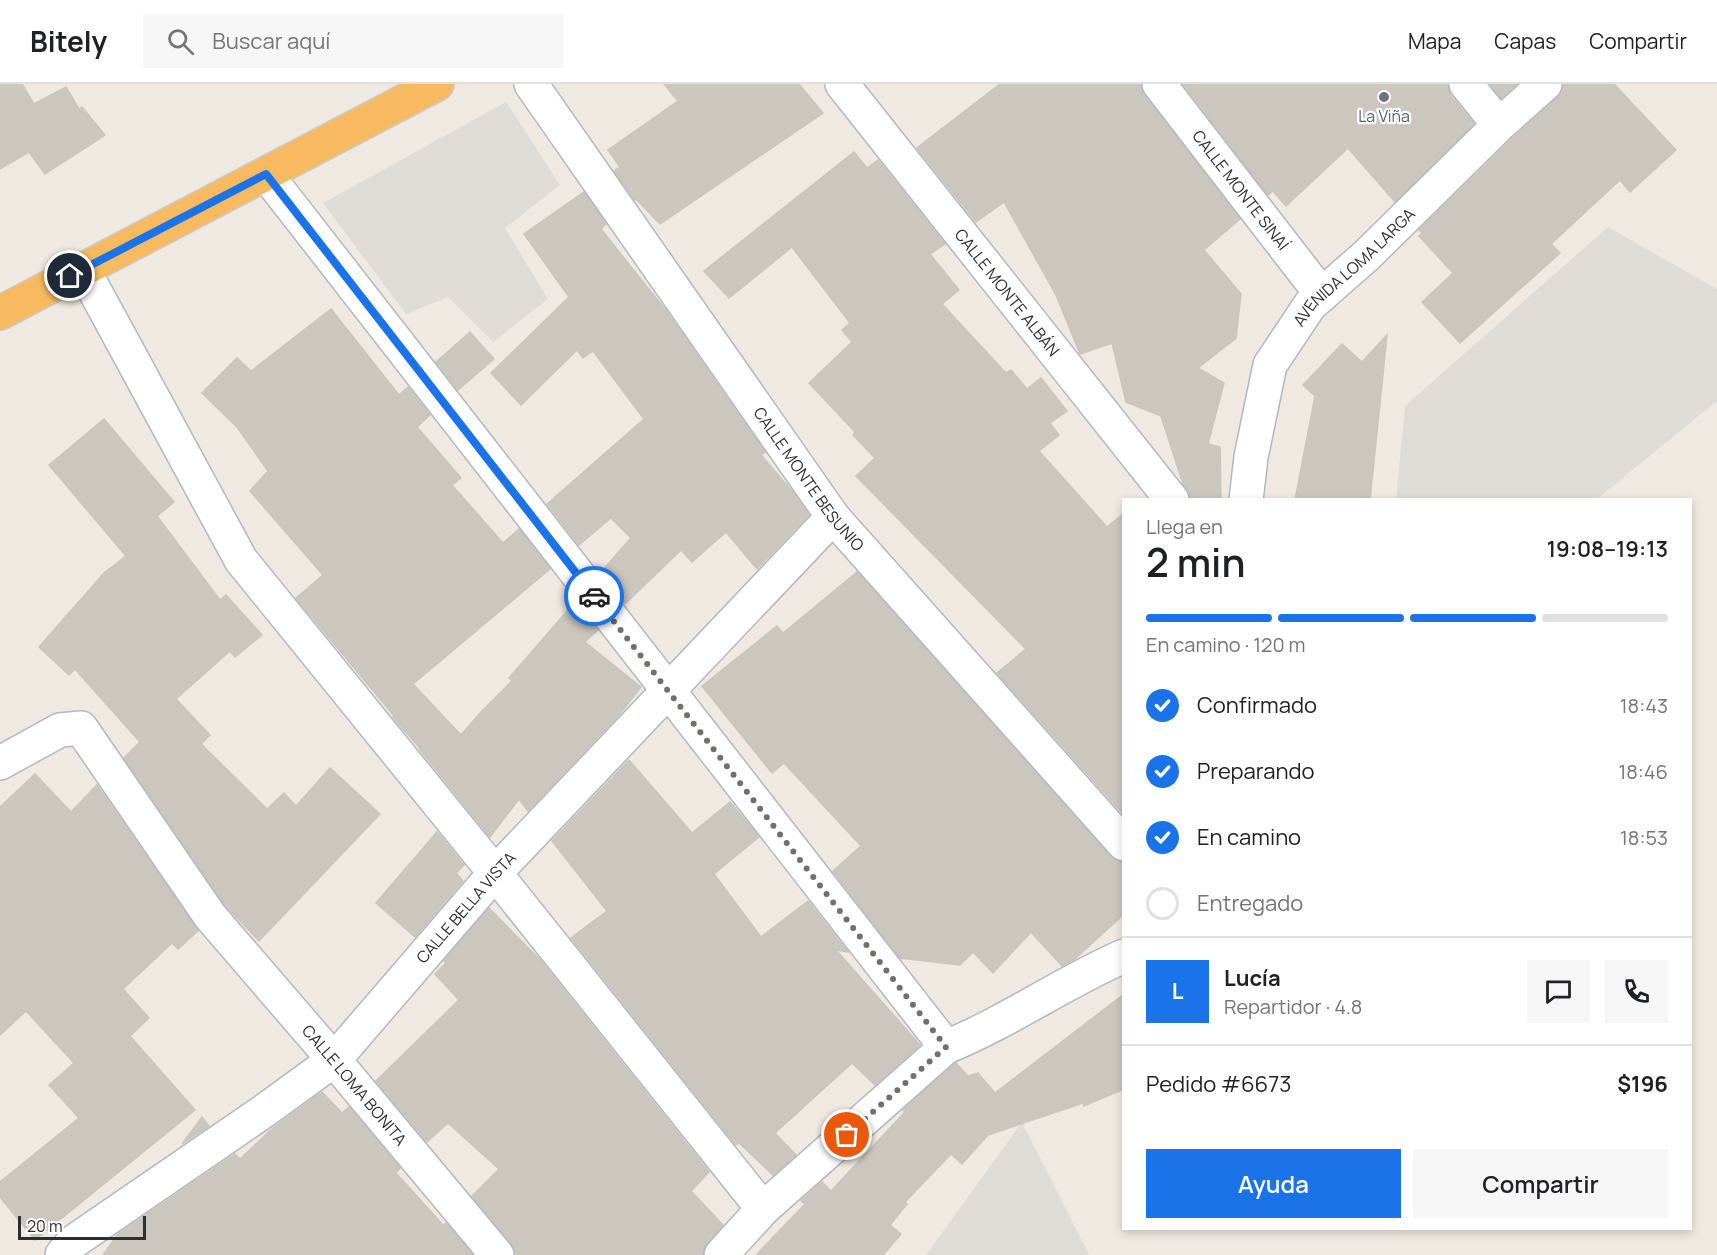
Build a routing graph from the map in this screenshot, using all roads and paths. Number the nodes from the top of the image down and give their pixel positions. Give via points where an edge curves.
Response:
1 (437, 84) edge
2 (531, 84) edge
3 (842, 84) edge
4 (1159, 84) edge
5 (1466, 84) edge
6 (1545, 84) edge
7 (1499, 125) junction
8 (266, 174) junction
9 (83, 269) junction
10 (1322, 295) junction
11 (0, 313) edge
12 (1170, 498) edge
13 (1246, 498) edge
14 (833, 517) junction
15 (668, 690) junction
16 (0, 763) edge
17 (1122, 842) edge
18 (495, 873) junction
19 (1122, 957) edge
20 (946, 1047) junction
21 (334, 1060) junction
22 (763, 1209) junction
23 (62, 1255) edge
24 (497, 1255) edge
25 (721, 1255) edge

1 - 8 highway
2 - 14 street, CALLE MONTE BESUNIO
3 - 12 street, CALLE MONTE ALBÁN
4 - 10 street, CALLE MONTE SINAÍ
5 - 7 street
6 - 7 street, AVENIDA LOMA LARGA
7 - 10 street, AVENIDA LOMA LARGA
8 - 9 highway
8 - 15 street
9 - 11 highway
9 - 18 street via 241,560
10 - 13 street, AVENIDA LOMA LARGA via 1310,305 1270,365
14 - 15 street, CALLE BELLA VISTA
14 - 17 street, CALLE MONTE BESUNIO
15 - 18 street, CALLE BELLA VISTA
15 - 20 street
16 - 21 street, CALLE LOMA BONITA via 60,730 81,728 210,916
18 - 21 street, CALLE BELLA VISTA
18 - 22 street
19 - 20 street
20 - 22 street
21 - 23 street, CALLE BELLA VISTA via 74,1242
21 - 24 street, CALLE LOMA BONITA
22 - 25 street

